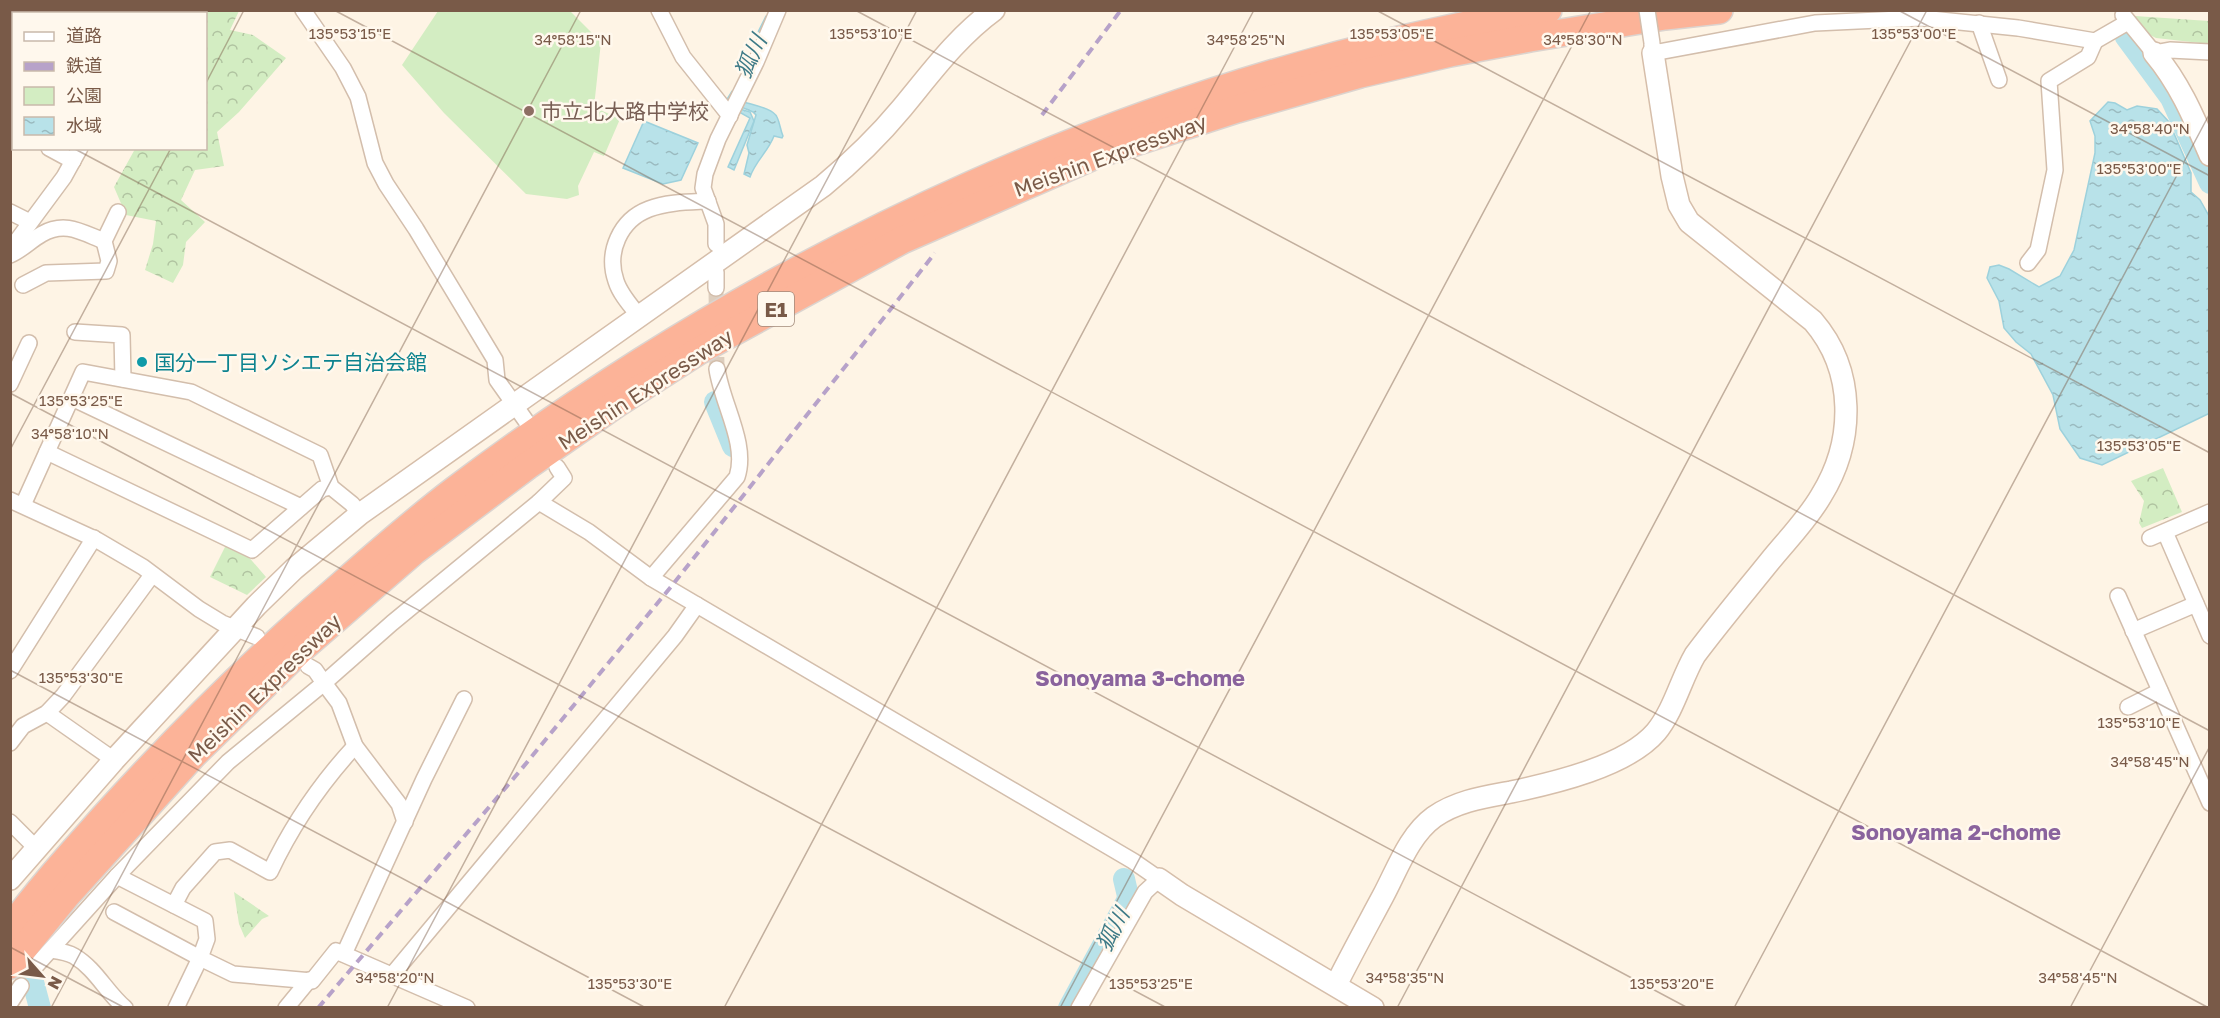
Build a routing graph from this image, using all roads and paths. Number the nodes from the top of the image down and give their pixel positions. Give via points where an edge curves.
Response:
1 (303, 10) edge
2 (659, 10) edge
3 (778, 10) edge
4 (994, 10) edge
5 (1548, 10) edge
6 (1647, 10) edge
7 (1719, 10) edge
8 (1979, 23) junction
9 (2095, 41) junction
10 (1652, 48) junction
11 (2210, 52) edge
12 (2154, 53) junction
13 (1999, 80) dead end
14 (729, 116) junction
15 (57, 150) edge
16 (76, 155) edge
17 (2210, 155) edge
18 (708, 201) junction
19 (10, 212) edge
20 (118, 212) dead end
21 (30, 222) junction
22 (104, 241) junction
23 (716, 244) dead end
24 (10, 250) edge
25 (10, 255) edge
26 (2028, 263) dead end
27 (716, 272) dead end
28 (23, 285) dead end
29 (716, 288) tunnel mouth
30 (639, 316) junction
31 (75, 332) dead end
32 (29, 342) dead end
33 (16, 359) edge
34 (717, 369) tunnel mouth
35 (123, 380) junction
36 (10, 384) edge
37 (72, 398) junction
38 (514, 403) junction
39 (526, 421) dead end
40 (47, 452) junction
41 (557, 467) dead end
42 (331, 487) junction
43 (539, 502) junction
44 (14, 503) edge
45 (301, 507) junction
46 (2210, 512) edge
47 (360, 514) junction
48 (2165, 532) junction
49 (94, 538) junction
50 (2150, 538) dead end
51 (152, 575) junction
52 (651, 578) junction
53 (2118, 596) dead end
54 (2196, 604) junction
55 (697, 605) junction
56 (235, 628) junction
57 (2133, 631) junction
58 (2210, 636) edge
59 (257, 637) dead end
60 (308, 666) dead end
61 (10, 671) edge
62 (324, 683) junction
63 (2160, 692) junction
64 (464, 699) dead end
65 (2128, 707) dead end
66 (47, 712) junction
67 (10, 743) edge
68 (355, 746) junction
69 (114, 760) junction
70 (2210, 803) edge
71 (10, 822) edge
72 (405, 822) junction
73 (36, 848) junction
74 (117, 876) junction
75 (10, 879) edge
76 (1159, 879) junction
77 (174, 905) junction
78 (114, 912) dead end
79 (51, 950) junction
80 (344, 954) junction
81 (200, 958) junction
82 (20, 960) edge
83 (392, 975) junction
84 (309, 980) junction
85 (1336, 985) junction
86 (10, 1003) edge
87 (457, 1006) edge
88 (125, 1008) edge
89 (176, 1008) edge
90 (286, 1008) edge
91 (1078, 1008) edge
92 (1373, 1008) edge

1 - 38 street via 358,97 375,163 386,184 495,360 497,380
2 - 14 street via 683,57
3 - 14 street
4 - 30 street via 944,55 884,130 838,173
5 - 82 highway, Meishin Expressway / E1 via 1420,35 1315,63 1090,134 890,223 794,271 683,335 549,422 451,493 250,666 171,743 78,847
6 - 10 street, bridge
7 - 82 highway, Meishin Expressway / E1 via 1530,38 1360,74 1109,151 902,240 710,345 527,465 414,551 301,649 194,754 66,896
8 - 9 street
8 - 10 street via 1921,18 1815,23
8 - 13 street
9 - 12 street via 2125,19
9 - 26 street via 2088,57 2049,81 2055,170 2038,250
10 - 85 street via 1671,176 1684,214 1700,232 1813,321 1839,364 1847,408 1837,462 1821,497 1695,655 1657,731 1636,749 1588,771 1463,802 1432,818 1411,842
11 - 12 street
12 - 17 street via 2176,81
14 - 18 street via 705,174 703,188
15 - 16 street
16 - 21 street
18 - 23 street via 716,224
18 - 30 street via 649,209 623,228 614,246 614,273 616,283
19 - 21 street
20 - 22 street
21 - 24 street
22 - 25 street via 59,227
22 - 28 street via 109,261 106,271 46,273
27 - 29 street
30 - 38 street
31 - 35 street via 122,335
32 - 33 street
33 - 36 street
34 - 52 street via 741,465 737,477
35 - 37 street via 83,372
35 - 42 street via 191,392 320,455
37 - 40 street
37 - 45 street
38 - 39 street
38 - 47 street
40 - 44 street
40 - 45 street via 252,550
41 - 43 street via 564,478
42 - 45 street via 322,489
42 - 47 street
43 - 52 street via 589,532
43 - 62 street
44 - 49 street
46 - 48 street
47 - 56 street via 294,570
48 - 50 street
48 - 54 street
49 - 51 street
49 - 61 street
51 - 56 street via 199,609
51 - 66 street
52 - 55 street
53 - 57 street
54 - 57 street
54 - 58 street
55 - 76 street
55 - 83 street
56 - 59 street
56 - 69 street
57 - 63 street
60 - 62 street
62 - 68 street via 339,703
62 - 74 street via 228,762
63 - 65 street
63 - 70 street
64 - 72 street
66 - 67 street via 23,726
66 - 69 street
68 - 72 street via 399,804
68 - 77 street via 337,765 285,840 270,872 230,850 215,852 183,888
69 - 73 street
71 - 73 street
72 - 80 street
73 - 75 street
74 - 77 street
74 - 79 street
76 - 85 street
76 - 91 street via 1144,892
77 - 81 street via 206,921 207,939
78 - 81 street
79 - 82 street
79 - 88 street via 72,955 93,969
80 - 83 street
80 - 84 street via 336,951
81 - 84 street via 233,974
81 - 89 street
82 - 86 street
83 - 87 street
84 - 90 street
85 - 92 street

